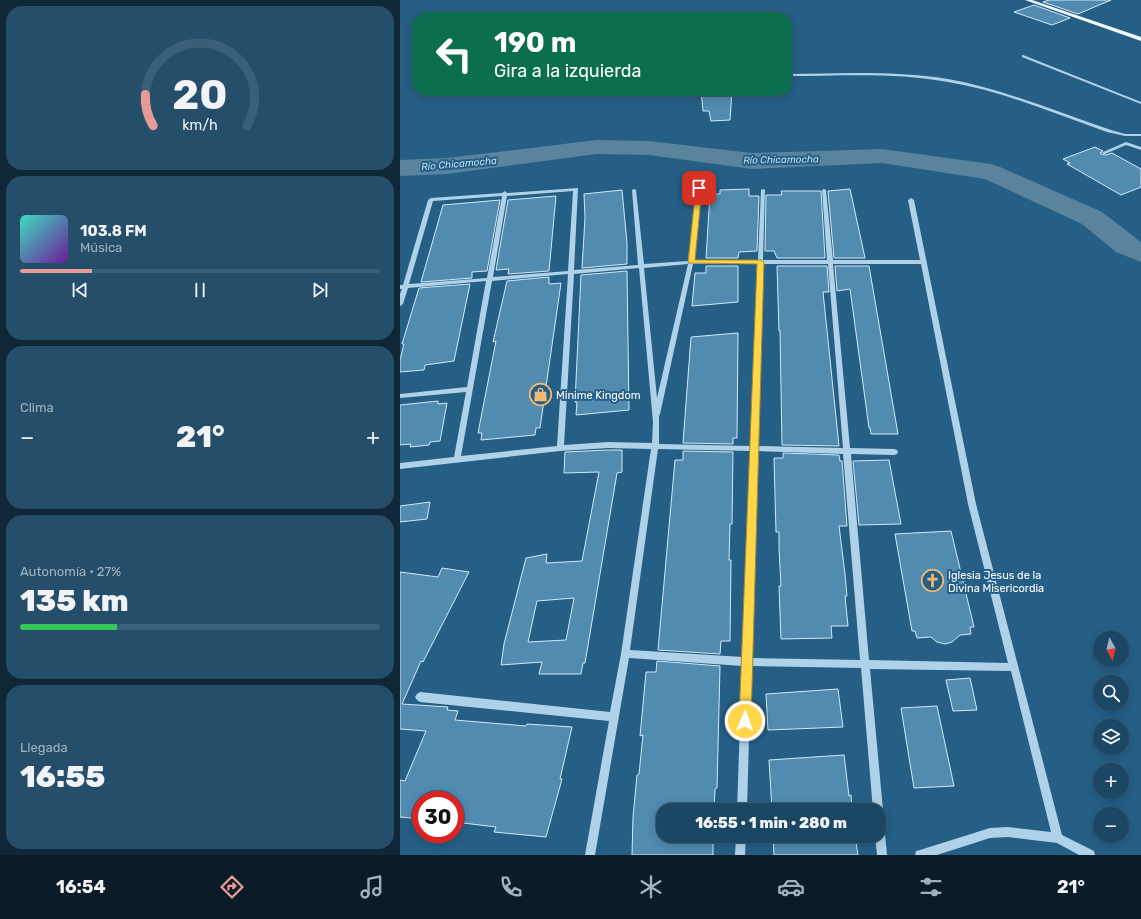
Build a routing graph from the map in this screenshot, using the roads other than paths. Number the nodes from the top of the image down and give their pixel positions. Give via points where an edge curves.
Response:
1 (1027, 0) edge
2 (1141, 39) edge
3 (1024, 56) dead end
4 (792, 75) edge
5 (1141, 103) edge
6 (1125, 135) junction
7 (1141, 135) edge
8 (1126, 143) junction
9 (1141, 149) edge
10 (1103, 153) dead end
11 (699, 188) dead end
12 (634, 190) dead end
13 (763, 190) dead end
14 (824, 190) dead end
15 (505, 193) junction
16 (911, 200) dead end
17 (691, 262) junction
18 (761, 262) junction
19 (830, 262) junction
20 (922, 262) junction
21 (641, 267) junction
22 (571, 273) junction
23 (489, 280) junction
24 (403, 287) edge
25 (400, 304) edge
26 (469, 389) junction
27 (400, 396) edge
28 (656, 422) junction
29 (655, 446) junction
30 (560, 448) junction
31 (754, 449) junction
32 (847, 451) junction
33 (894, 452) dead end
34 (456, 460) junction
35 (400, 466) edge
36 (625, 654) junction
37 (747, 662) junction
38 (865, 664) junction
39 (1014, 667) junction
40 (420, 697) dead end
41 (614, 717) junction
42 (742, 803) edge
43 (877, 803) edge
44 (1058, 838) junction
45 (741, 843) edge
46 (881, 843) edge
47 (590, 855) edge
48 (740, 855) edge
49 (882, 855) edge
50 (920, 855) edge
51 (1090, 855) edge

1 - 2 main road
3 - 5 street
4 - 6 street via 898,75 943,80 993,92
6 - 7 street
6 - 8 street
8 - 9 street
8 - 10 street
11 - 17 street
12 - 21 street
13 - 18 street
14 - 19 street
15 - 22 street via 576,189
15 - 23 street
15 - 24 street via 431,200
16 - 20 street
17 - 18 street
17 - 21 street
17 - 28 street
18 - 19 street
18 - 31 street
19 - 20 street
19 - 32 street
20 - 39 street via 972,504
21 - 22 street
21 - 28 street
22 - 23 street
22 - 30 street
23 - 24 street
23 - 26 street
24 - 25 street
26 - 27 street
26 - 34 street
28 - 29 street
29 - 30 street
29 - 31 street
29 - 36 street
30 - 34 street
31 - 32 street
31 - 37 street
32 - 33 street
32 - 38 street
34 - 35 street
36 - 37 street
36 - 41 street
37 - 38 street
37 - 42 street
38 - 39 street
38 - 43 street
39 - 44 street
40 - 41 street
41 - 47 street
44 - 50 street via 1024,833 990,833
44 - 51 street
45 - 48 street
46 - 49 street

